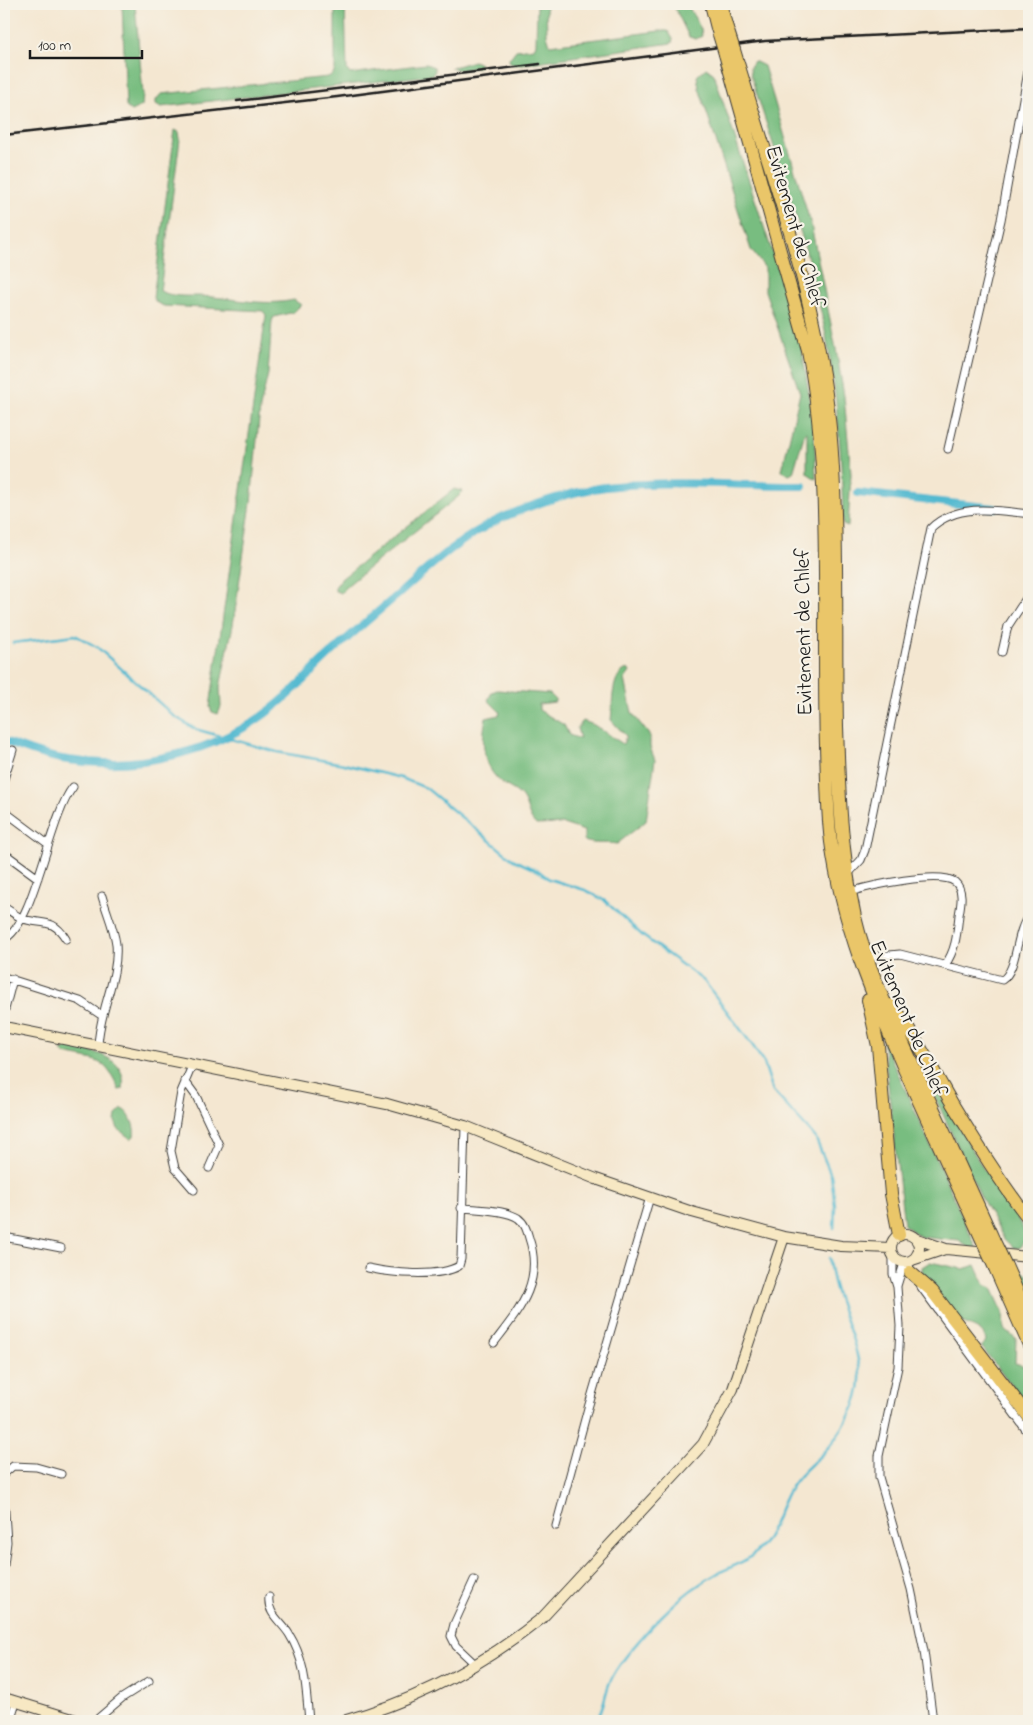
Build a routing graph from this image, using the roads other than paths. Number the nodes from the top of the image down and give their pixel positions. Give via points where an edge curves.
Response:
1 (716, 5) edge
2 (729, 52) junction
3 (1029, 66) edge
4 (948, 449) dead end
5 (1029, 514) edge
6 (1029, 594) edge
7 (1002, 652) dead end
8 (13, 750) dead end
9 (4, 780) edge
10 (73, 787) dead end
11 (4, 811) edge
12 (48, 844) junction
13 (4, 853) edge
14 (847, 876) junction
15 (38, 878) junction
16 (850, 892) junction
17 (102, 896) dead end
18 (4, 907) edge
19 (1029, 915) edge
20 (21, 918) junction
21 (4, 939) edge
22 (66, 939) dead end
23 (863, 959) junction
24 (945, 965) junction
25 (4, 976) edge
26 (13, 979) junction
27 (879, 988) junction
28 (4, 1013) edge
29 (101, 1015) junction
30 (4, 1027) edge
31 (98, 1046) junction
32 (192, 1066) junction
33 (185, 1081) junction
34 (465, 1126) junction
35 (208, 1168) dead end
36 (194, 1190) dead end
37 (650, 1197) junction
38 (461, 1208) junction
39 (1029, 1219) edge
40 (899, 1235) junction
41 (4, 1236) edge
42 (784, 1237) junction
43 (917, 1239) junction
44 (989, 1243) junction
45 (61, 1248) dead end
46 (946, 1249) junction
47 (892, 1252) junction
48 (1029, 1252) edge
49 (1015, 1254) junction
50 (1029, 1258) edge
51 (909, 1264) junction
52 (1000, 1267) junction
53 (368, 1268) dead end
54 (897, 1287) junction
55 (1029, 1318) edge
56 (494, 1343) dead end
57 (1029, 1345) edge
58 (1029, 1417) edge
59 (1029, 1434) edge
60 (4, 1474) edge
61 (62, 1474) dead end
62 (4, 1498) edge
63 (556, 1526) dead end
64 (4, 1565) edge
65 (474, 1580) dead end
66 (269, 1597) dead end
67 (475, 1664) junction
68 (149, 1681) dead end
69 (4, 1698) edge
70 (16, 1702) junction
71 (10, 1721) edge
72 (79, 1721) edge
73 (95, 1721) edge
74 (309, 1721) edge
75 (343, 1721) edge
76 (933, 1721) edge

1 - 2 highway, Evitement de Chlef, bridge
2 - 14 highway, Evitement de Chlef via 808,302 830,426 839,806
2 - 23 highway, Evitement de Chlef via 808,351 816,393 822,476 831,841 846,916
3 - 4 street via 1001,220
5 - 14 street via 966,511 939,520 931,528 864,850 861,860
6 - 7 street via 1008,626
8 - 9 street
10 - 12 street via 61,804
11 - 12 street
12 - 15 street
13 - 15 street
14 - 16 highway, Evitement de Chlef
15 - 20 street
16 - 23 highway, Evitement de Chlef
16 - 24 street via 900,880 946,878 956,883 961,898 957,936
17 - 29 street via 116,944 112,981
18 - 20 street
19 - 24 street via 1006,978 998,980
20 - 21 street
20 - 22 street via 49,923 58,928
23 - 24 street via 900,954
23 - 27 highway, Evitement de Chlef
23 - 40 highway via 878,1046 891,1194
23 - 44 highway, Evitement de Chlef
25 - 26 street
26 - 28 street
26 - 29 street via 80,1001
27 - 39 highway via 910,1029 974,1138
27 - 44 highway, Evitement de Chlef
29 - 31 street
30 - 31 main road
31 - 32 main road
32 - 33 street
32 - 34 main road via 352,1096
33 - 35 street via 220,1145
33 - 36 street via 171,1151 175,1168
34 - 37 main road via 596,1179
34 - 38 street
37 - 42 main road
37 - 63 street
38 - 53 street via 461,1259 457,1267 413,1273
38 - 56 street via 518,1218 526,1228 532,1247 535,1268 530,1287 513,1319
40 - 43 main road via 907,1234
40 - 47 main road via 893,1241
41 - 45 street
42 - 47 main road
42 - 67 main road via 733,1389 703,1444 542,1618
43 - 46 main road
43 - 51 main road via 920,1247
44 - 52 highway, bridge
46 - 49 main road
46 - 51 main road
47 - 51 main road
47 - 54 street
48 - 49 main road
49 - 50 main road
51 - 54 street
51 - 58 highway
51 - 59 street
52 - 55 highway
52 - 57 highway
54 - 76 street via 900,1326 898,1367 879,1456 879,1478 911,1589 924,1651
60 - 61 street via 13,1466 36,1467
62 - 64 street via 7,1542
65 - 67 street via 451,1636 456,1646
66 - 74 street via 271,1611 300,1652
67 - 75 main road via 406,1701
68 - 73 street
69 - 70 main road
70 - 71 street
70 - 72 main road

